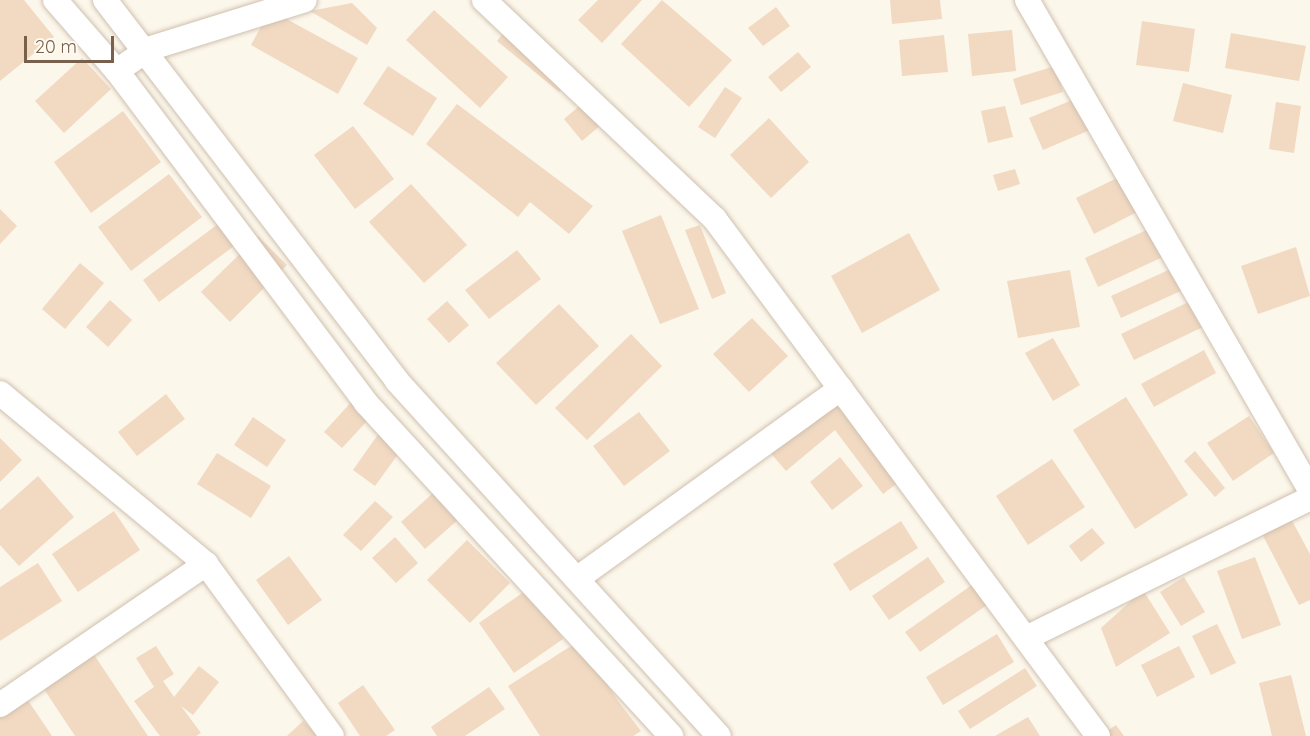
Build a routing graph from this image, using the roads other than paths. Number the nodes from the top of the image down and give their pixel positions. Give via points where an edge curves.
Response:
1 (55, 0) edge
2 (105, 0) edge
3 (305, 0) edge
4 (484, 0) edge
5 (1028, 0) edge
6 (148, 49) junction
7 (117, 71) junction
8 (841, 388) junction
9 (0, 393) edge
10 (1310, 490) edge
11 (1310, 498) edge
12 (206, 564) junction
13 (578, 578) junction
14 (1026, 638) junction
15 (0, 705) edge
16 (332, 736) edge
17 (671, 736) edge
18 (719, 736) edge
19 (1098, 736) edge

1 - 7 street
2 - 6 street
3 - 6 street
4 - 8 street via 714,218
5 - 10 street
6 - 7 street
6 - 13 street via 397,381
7 - 17 street via 366,403
8 - 13 street
8 - 14 street
9 - 12 street
11 - 14 street
12 - 15 street
12 - 16 street
13 - 18 street
14 - 19 street

